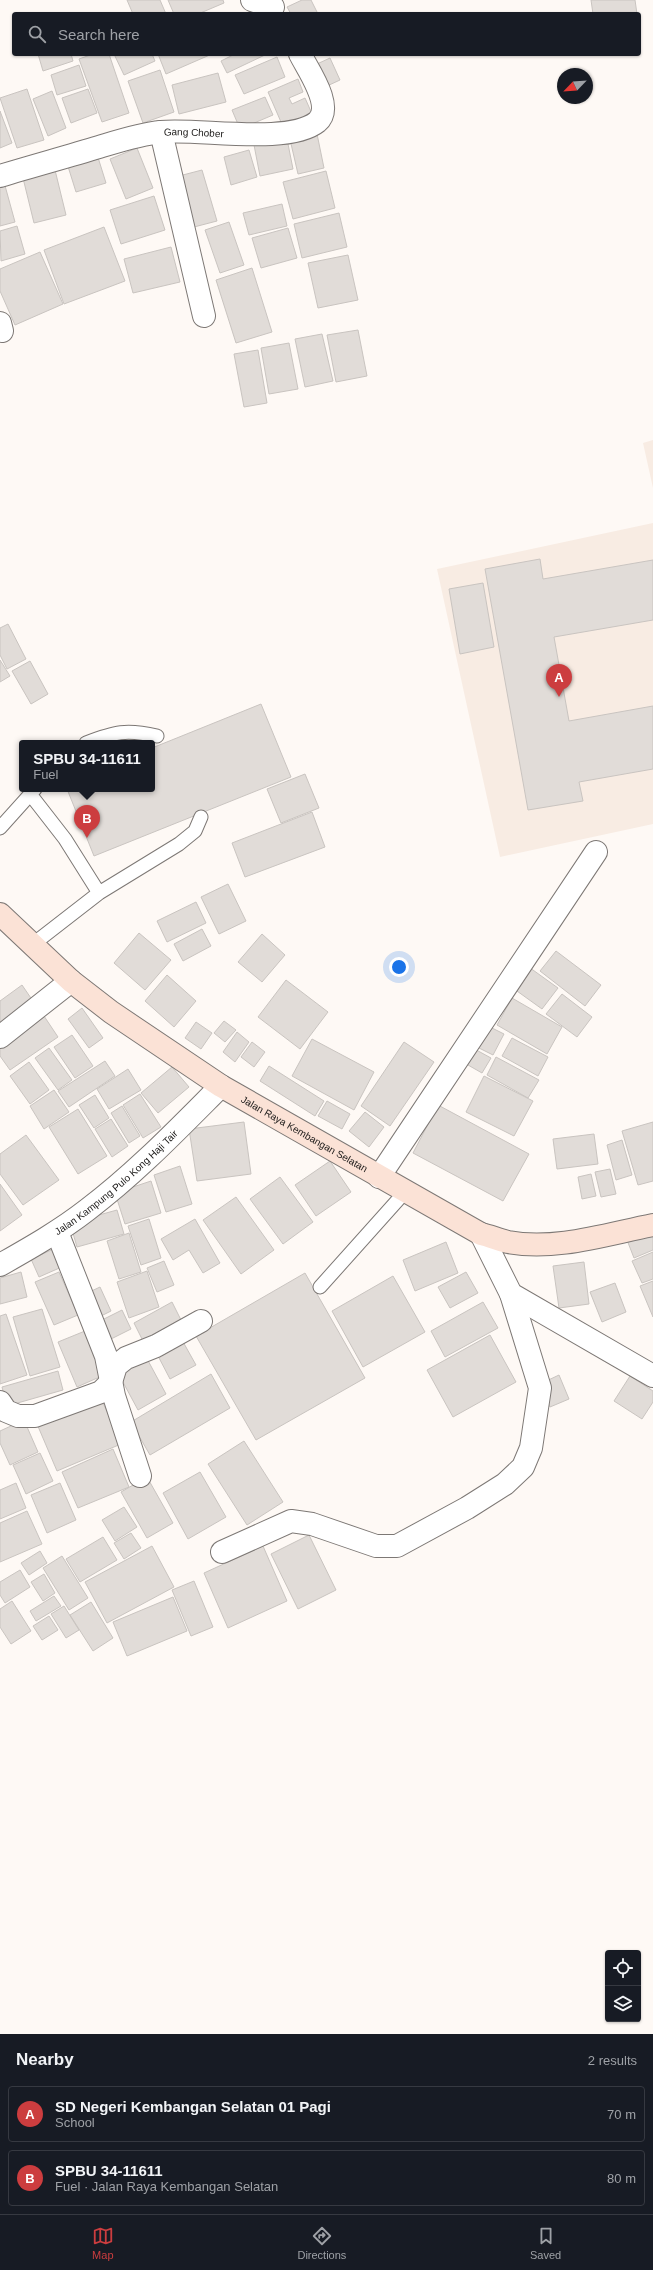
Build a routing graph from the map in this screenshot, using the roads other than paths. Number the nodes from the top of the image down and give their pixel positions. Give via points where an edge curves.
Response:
1 (252, 0) edge
2 (279, 7) edge
3 (301, 56) edge
4 (161, 132) junction
5 (0, 176) edge
6 (204, 316) dead end
7 (157, 736) dead end
8 (94, 740) edge
9 (32, 792) edge
10 (201, 817) dead end
11 (0, 828) edge
12 (596, 852) dead end
13 (99, 893) junction
14 (0, 914) edge
15 (32, 945) junction
16 (71, 981) junction
17 (0, 1037) edge
18 (221, 1086) junction
19 (379, 1177) junction
20 (406, 1192) junction
21 (653, 1225) edge
22 (57, 1232) junction
23 (481, 1234) junction
24 (0, 1265) edge
25 (320, 1287) dead end
26 (511, 1294) junction
27 (200, 1321) dead end
28 (653, 1376) edge
29 (112, 1382) junction
30 (0, 1402) edge
31 (140, 1476) dead end
32 (222, 1552) dead end

1 - 2 street
3 - 4 street, Gang Chober via 320,90 324,107 318,122 301,130 285,133
4 - 5 street, Gang Chober via 130,138
4 - 6 street
7 - 8 lane via 136,731 114,732
9 - 11 lane
9 - 13 lane
10 - 13 lane via 194,831 179,844
12 - 19 street
13 - 15 lane
14 - 15 main road, Jalan Raya Kembangan Selatan
15 - 16 main road, Jalan Raya Kembangan Selatan
16 - 17 street
16 - 18 main road, Jalan Raya Kembangan Selatan via 111,1012
18 - 19 main road, Jalan Raya Kembangan Selatan
18 - 22 street, Jalan Kampung Pulo Kong Haji Tair via 160,1148 88,1210
19 - 20 main road, Jalan Raya Kembangan Selatan
20 - 23 main road, Jalan Raya Kembangan Selatan
20 - 25 lane
21 - 23 main road, Jalan Raya Kembangan Selatan via 569,1241 531,1244 507,1242
22 - 24 street, Jalan Kampung Pulo Kong Haji Tair
22 - 29 street via 106,1356
23 - 26 street
26 - 28 street
26 - 32 street via 540,1388 531,1448 522,1467 505,1484 397,1546 376,1546 301,1521 291,1521
27 - 29 street via 156,1346 126,1358 116,1366
29 - 30 street via 101,1392 36,1416 18,1416 6,1411
29 - 31 street

